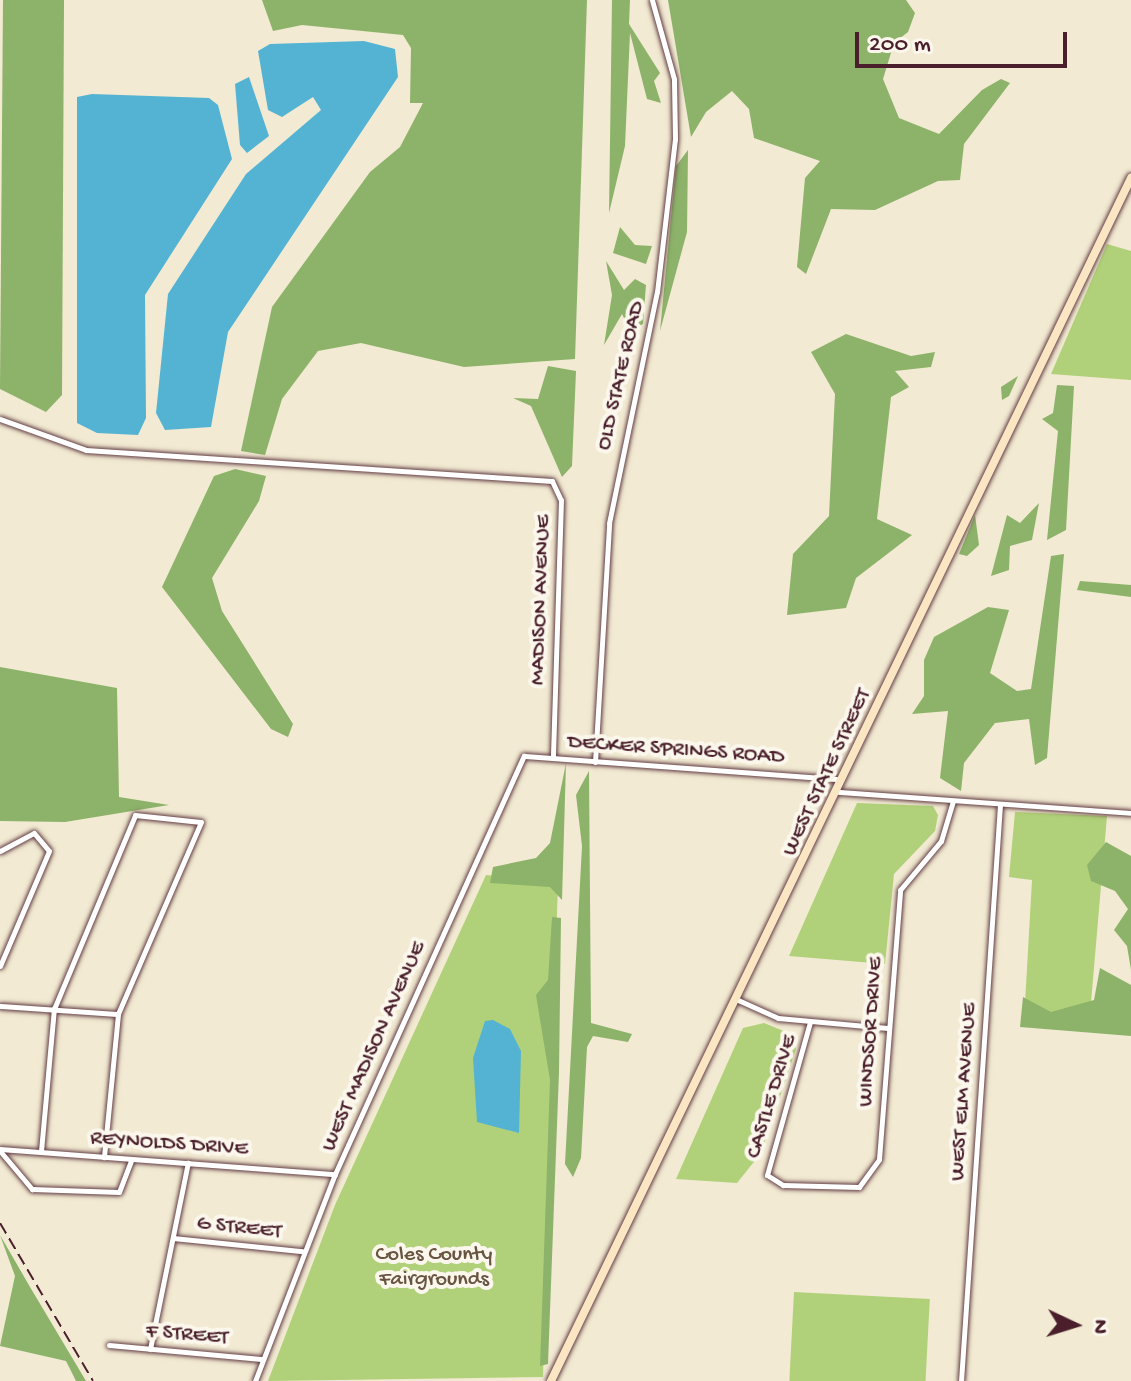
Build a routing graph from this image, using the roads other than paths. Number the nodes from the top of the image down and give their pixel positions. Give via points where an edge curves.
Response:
1 (652, 0) edge
2 (1131, 178) edge
3 (0, 419) edge
4 (553, 758) junction
5 (595, 762) junction
6 (845, 780) junction
7 (839, 792) junction
8 (953, 801) junction
9 (1000, 804) junction
10 (1131, 813) edge
11 (0, 851) edge
12 (0, 966) edge
13 (738, 1000) junction
14 (0, 1006) edge
15 (54, 1009) junction
16 (118, 1014) junction
17 (810, 1022) junction
18 (888, 1028) junction
19 (0, 1150) edge
20 (41, 1151) junction
21 (104, 1157) junction
22 (131, 1160) junction
23 (188, 1163) junction
24 (335, 1174) junction
25 (771, 1180) joint
26 (173, 1238) junction
27 (302, 1251) junction
28 (109, 1345) dead end
29 (150, 1349) junction
30 (261, 1359) junction
31 (255, 1381) edge
32 (551, 1381) edge
33 (961, 1381) edge

1 - 5 street, OLD STATE ROAD via 674,79 676,129 657,292 611,511
2 - 6 street, WEST STATE STREET
3 - 4 street, MADISON AVENUE via 86,450 540,476 559,490
4 - 5 street, DECKER SPRINGS ROAD
4 - 24 street, WEST MADISON AVENUE via 524,756
5 - 6 street, DECKER SPRINGS ROAD
6 - 7 street, WEST STATE STREET
7 - 8 street
7 - 13 street, WEST STATE STREET
8 - 9 street
8 - 18 street, WINDSOR DRIVE via 941,841 900,890
9 - 10 street
9 - 33 street, WEST ELM AVENUE
11 - 12 street via 34,833 49,851
13 - 17 street via 778,1018
13 - 32 street, WEST STATE STREET
14 - 15 street
15 - 16 street
15 - 16 street via 135,815 201,822
15 - 20 street
16 - 21 street
17 - 18 street
17 - 25 street, CASTLE DRIVE via 767,1168
18 - 25 street, WINDSOR DRIVE via 879,1159 871,1179 846,1189
19 - 20 street, REYNOLDS DRIVE
19 - 22 street via 32,1189 119,1192
20 - 21 street, REYNOLDS DRIVE
21 - 22 street, REYNOLDS DRIVE
22 - 23 street, REYNOLDS DRIVE
23 - 24 street, REYNOLDS DRIVE
23 - 26 street
24 - 27 street, WEST MADISON AVENUE
26 - 27 street, G STREET
26 - 29 street
27 - 30 street, WEST MADISON AVENUE
28 - 29 street, F STREET
29 - 30 street, F STREET
30 - 31 street, WEST MADISON AVENUE

